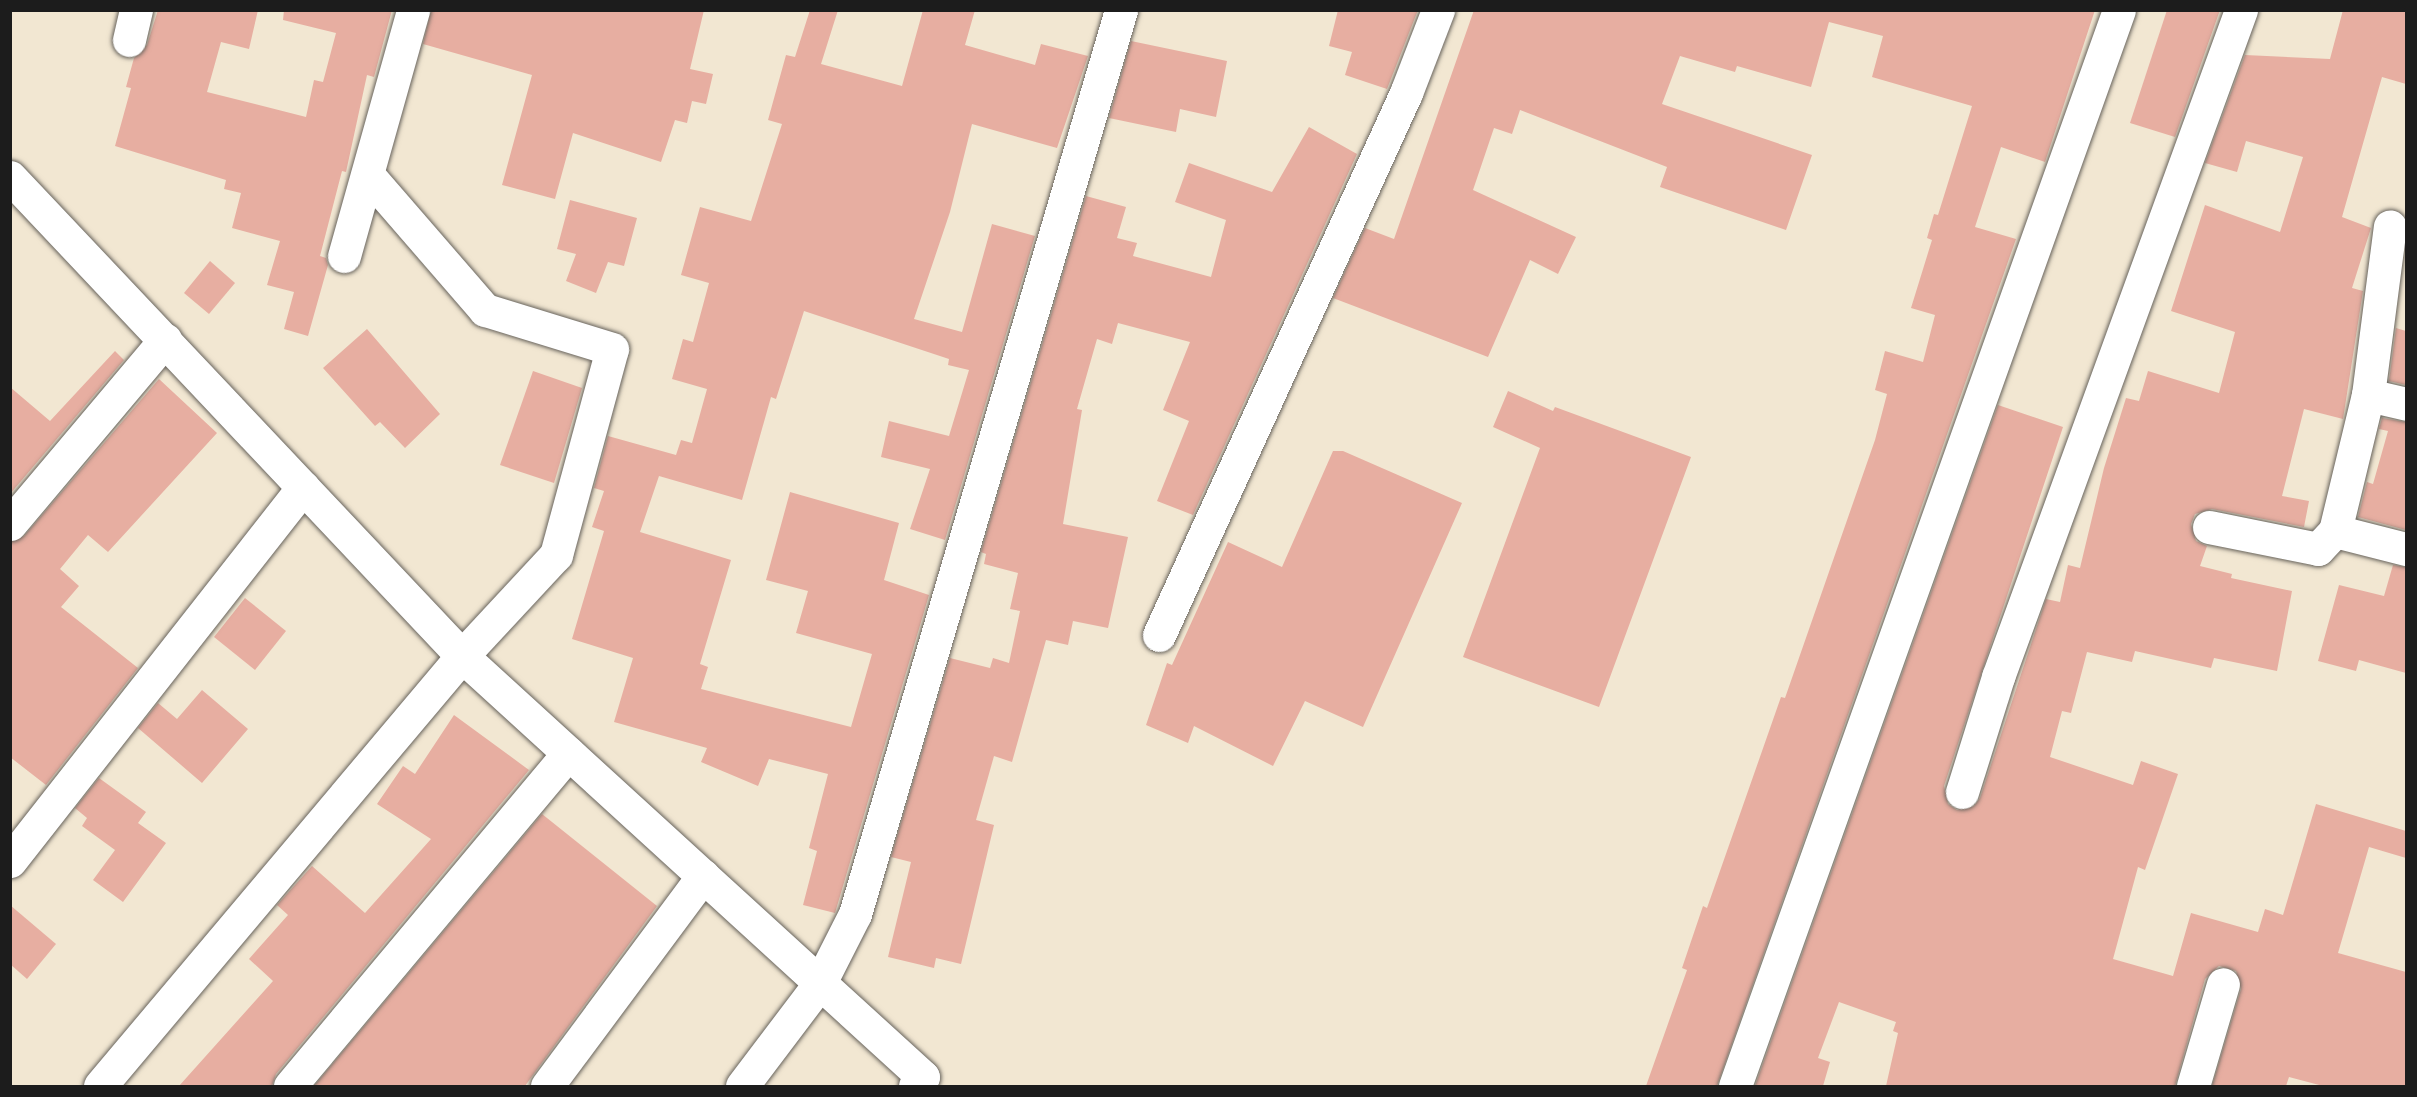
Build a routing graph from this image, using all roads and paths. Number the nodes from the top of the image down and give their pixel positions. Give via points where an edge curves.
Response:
1 (413, 10) edge
2 (1120, 10) edge
3 (1438, 10) edge
4 (2120, 10) edge
5 (2241, 10) edge
6 (368, 175) junction
7 (10, 177) edge
8 (2390, 226) dead end
9 (344, 256) dead end
10 (165, 340) junction
11 (2368, 395) junction
12 (2406, 404) edge
13 (303, 487) junction
14 (10, 524) edge
15 (2209, 527) dead end
16 (2335, 531) junction
17 (2406, 549) edge
18 (1159, 635) dead end
19 (462, 656) junction
20 (568, 753) junction
21 (1962, 792) dead end
22 (10, 861) edge
23 (703, 876) junction
24 (820, 983) junction
25 (2223, 984) dead end
26 (100, 1086) edge
27 (290, 1086) edge
28 (547, 1086) edge
29 (742, 1086) edge
30 (915, 1086) edge
31 (1735, 1086) edge
32 (2193, 1086) edge

1 - 6 street
2 - 24 street via 855,914
3 - 18 street via 1401,104
4 - 31 street
5 - 21 street via 1998,677
6 - 9 street
6 - 19 street via 485,310 612,349 556,555
7 - 10 street
8 - 11 street
10 - 13 street
10 - 14 street
11 - 12 street
11 - 16 street
13 - 19 street
13 - 22 street
15 - 16 street via 2318,549
16 - 17 street
19 - 20 street
19 - 26 street
20 - 23 street
20 - 27 street
23 - 24 street
23 - 28 street
24 - 29 street
24 - 30 street via 923,1077
25 - 32 street

